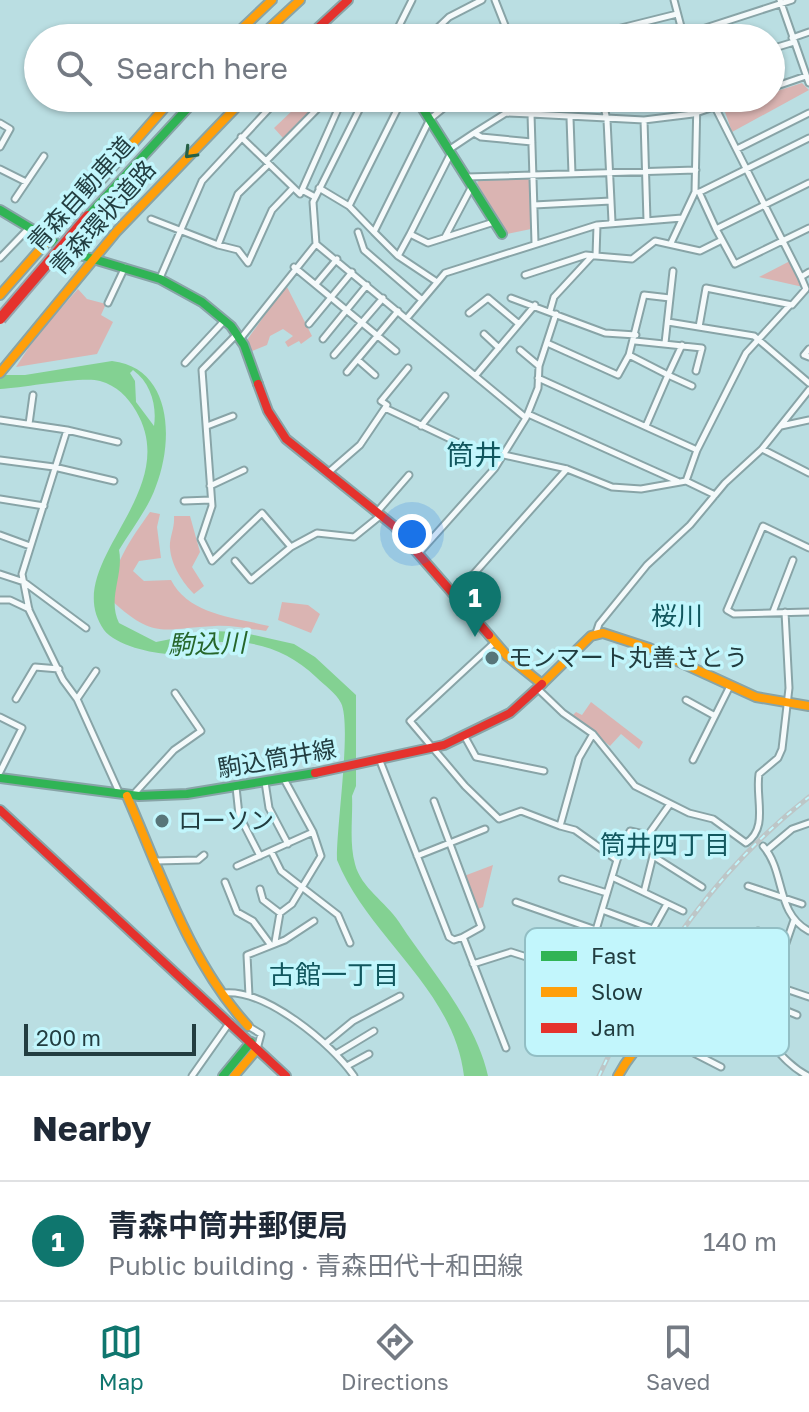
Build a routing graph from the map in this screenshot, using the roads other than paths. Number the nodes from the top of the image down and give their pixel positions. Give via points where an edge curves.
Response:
1 (272, 0) edge
2 (300, 0) edge
3 (347, 0) edge
4 (412, 0) edge
5 (482, 0) edge
6 (495, 0) edge
7 (676, 0) edge
8 (792, 0) edge
9 (780, 2) edge
10 (677, 14) junction
11 (247, 24) edge
12 (274, 24) edge
13 (323, 24) edge
14 (400, 24) edge
15 (442, 24) edge
16 (504, 24) edge
17 (637, 24) edge
18 (680, 24) edge
19 (720, 24) edge
20 (809, 32) edge
21 (793, 40) junction
22 (785, 43) edge
23 (806, 73) edge
24 (785, 82) edge
25 (809, 83) edge
26 (161, 112) edge
27 (184, 112) edge
28 (231, 112) edge
29 (265, 112) edge
30 (315, 112) edge
31 (337, 112) edge
32 (358, 112) edge
33 (396, 112) edge
34 (425, 112) edge
35 (439, 112) edge
36 (605, 112) edge
37 (718, 112) edge
38 (699, 113) joint
39 (809, 113) edge
40 (531, 114) junction
41 (570, 118) junction
42 (430, 119) junction
43 (607, 120) junction
44 (644, 120) junction
45 (0, 123) edge
46 (474, 133) junction
47 (241, 137) junction
48 (809, 138) edge
49 (532, 142) junction
50 (0, 147) edge
51 (737, 149) junction
52 (450, 150) junction
53 (44, 156) dead end
54 (268, 162) junction
55 (0, 169) edge
56 (747, 169) junction
57 (645, 170) junction
58 (696, 170) junction
59 (610, 173) junction
60 (572, 174) junction
61 (533, 175) junction
62 (470, 181) junction
63 (26, 182) junction
64 (809, 183) edge
65 (293, 188) junction
66 (319, 188) junction
67 (302, 190) junction
68 (697, 192) junction
69 (315, 197) junction
70 (15, 199) dead end
71 (611, 201) junction
72 (534, 205) junction
73 (765, 205) junction
74 (349, 206) junction
75 (0, 210) edge
76 (682, 218) junction
77 (151, 219) dead end
78 (647, 221) junction
79 (495, 222) junction
80 (612, 222) junction
81 (597, 225) junction
82 (809, 228) edge
83 (28, 229) junction
84 (716, 229) junction
85 (181, 231) junction
86 (358, 232) dead end
87 (374, 232) junction
88 (410, 234) junction
89 (502, 234) dead end
90 (445, 238) junction
91 (722, 240) junction
92 (48, 241) junction
93 (783, 241) junction
94 (535, 243) junction
95 (671, 243) junction
96 (316, 244) junction
97 (218, 245) junction
98 (398, 256) junction
99 (594, 256) junction
100 (0, 258) edge
101 (93, 259) junction
102 (337, 259) junction
103 (125, 266) junction
104 (294, 267) junction
105 (673, 271) dead end
106 (352, 272) junction
107 (809, 272) edge
108 (525, 275) dead end
109 (801, 277) junction
110 (160, 279) junction
111 (437, 282) junction
112 (316, 284) junction
113 (367, 285) junction
114 (0, 295) edge
115 (331, 298) junction
116 (383, 298) junction
117 (511, 298) dead end
118 (670, 298) junction
119 (422, 300) junction
120 (108, 303) dead end
121 (535, 305) junction
122 (790, 305) junction
123 (346, 311) junction
124 (398, 311) junction
125 (553, 312) junction
126 (469, 313) dead end
127 (407, 318) junction
128 (0, 319) edge
129 (225, 321) junction
130 (668, 322) junction
131 (361, 323) junction
132 (309, 324) dead end
133 (519, 324) junction
134 (699, 327) junction
135 (484, 334) dead end
136 (239, 335) junction
137 (378, 336) junction
138 (636, 338) junction
139 (758, 338) junction
140 (323, 339) dead end
141 (547, 343) junction
142 (665, 343) junction
143 (682, 345) junction
144 (499, 348) junction
145 (809, 349) edge
146 (520, 350) dead end
147 (396, 351) dead end
148 (334, 355) dead end
149 (629, 355) junction
150 (809, 357) edge
151 (358, 359) junction
152 (185, 363) dead end
153 (539, 366) junction
154 (408, 368) dead end
155 (696, 371) dead end
156 (347, 372) dead end
157 (0, 373) edge
158 (375, 375) dead end
159 (476, 375) junction
160 (668, 375) junction
161 (538, 378) junction
162 (809, 383) edge
163 (692, 386) dead end
164 (809, 390) edge
165 (33, 395) dead end
166 (445, 396) dead end
167 (385, 408) junction
168 (233, 416) dead end
169 (527, 416) junction
170 (0, 420) edge
171 (809, 420) edge
172 (29, 424) junction
173 (207, 426) junction
174 (646, 426) junction
175 (780, 426) junction
176 (420, 427) junction
177 (67, 430) junction
178 (118, 442) dead end
179 (463, 445) dead end
180 (762, 449) junction
181 (697, 450) junction
182 (504, 455) junction
183 (0, 460) edge
184 (54, 467) junction
185 (567, 469) junction
186 (244, 470) dead end
187 (327, 473) junction
188 (809, 473) edge
189 (409, 475) dead end
190 (114, 481) dead end
191 (686, 481) junction
192 (679, 482) junction
193 (210, 486) junction
194 (715, 495) junction
195 (0, 499) edge
196 (211, 500) junction
197 (184, 501) dead end
198 (44, 506) junction
199 (379, 513) junction
200 (0, 535) edge
201 (30, 546) junction
202 (291, 547) junction
203 (809, 548) edge
204 (418, 553) junction
205 (793, 560) dead end
206 (235, 561) dead end
207 (0, 574) edge
208 (24, 582) junction
209 (455, 596) junction
210 (0, 600) edge
211 (29, 610) junction
212 (773, 612) junction
213 (785, 612) junction
214 (809, 612) edge
215 (86, 628) dead end
216 (596, 633) junction
217 (495, 642) junction
218 (59, 669) junction
219 (96, 671) dead end
220 (730, 685) junction
221 (540, 686) junction
222 (175, 693) dead end
223 (16, 699) dead end
224 (77, 699) junction
225 (686, 700) dead end
226 (785, 704) junction
227 (809, 706) edge
228 (715, 716) junction
229 (0, 717) edge
230 (593, 734) junction
231 (465, 737) junction
232 (434, 749) junction
233 (693, 760) dead end
234 (380, 761) junction
235 (544, 771) dead end
236 (0, 775) edge
237 (284, 779) junction
238 (265, 782) junction
239 (236, 787) junction
240 (126, 795) junction
241 (434, 801) dead end
242 (670, 804) junction
243 (0, 810) edge
244 (809, 823) edge
245 (560, 826) junction
246 (485, 829) dead end
247 (313, 832) junction
248 (288, 844) junction
249 (449, 844) junction
250 (271, 851) junction
251 (204, 855) dead end
252 (260, 856) junction
253 (417, 856) junction
254 (617, 860) junction
255 (155, 861) junction
256 (237, 866) dead end
257 (612, 877) junction
258 (562, 879) dead end
259 (225, 882) dead end
260 (748, 886) dead end
261 (702, 887) dead end
262 (302, 888) junction
263 (260, 889) dead end
264 (644, 892) junction
265 (607, 893) junction
266 (782, 897) junction
267 (516, 902) dead end
268 (667, 904) junction
269 (802, 904) dead end
270 (602, 910) junction
271 (683, 911) dead end
272 (280, 913) junction
273 (794, 920) junction
274 (314, 921) dead end
275 (590, 928) edge
276 (597, 928) edge
277 (650, 928) edge
278 (654, 928) edge
279 (809, 931) edge
280 (789, 932) edge
281 (463, 937) junction
282 (272, 943) junction
283 (350, 943) dead end
284 (525, 956) edge
285 (473, 964) junction
286 (789, 991) edge
287 (223, 993) junction
288 (249, 996) junction
289 (400, 996) dead end
290 (809, 997) edge
291 (789, 1012) edge
292 (797, 1015) dead end
293 (230, 1021) junction
294 (248, 1026) joint
295 (374, 1031) dead end
296 (325, 1044) junction
297 (254, 1046) junction
298 (506, 1048) dead end
299 (336, 1054) junction
300 (369, 1054) dead end
301 (630, 1056) edge
302 (700, 1056) edge
303 (783, 1056) edge
304 (347, 1066) junction
305 (721, 1067) dead end
306 (192, 1076) edge
307 (223, 1076) edge
308 (234, 1076) edge
309 (286, 1076) edge
310 (354, 1076) edge
311 (618, 1076) edge
312 (808, 1076) edge

1 - 11 main road
2 - 12 main road
3 - 13 main road
4 - 14 street
5 - 15 street
6 - 16 street
7 - 10 street
8 - 9 street
9 - 19 street
9 - 21 street
10 - 17 street
10 - 18 street
20 - 21 street
21 - 22 street
21 - 23 street
23 - 24 street
23 - 25 street
26 - 92 main road, 青森環状道路
27 - 128 main road, 青森自動車道, bridge
28 -> 101 main road, 青森環状道路
29 - 47 street
30 - 54 street
31 - 67 street
32 - 66 street
33 - 74 street
34 - 42 main road
35 - 42 street
36 - 43 street
37 - 51 street
38 - 44 street
38 - 58 street
39 - 51 street
40 - 41 street
40 - 46 street via 506,113
40 - 49 street
41 - 43 street
41 - 60 street
42 - 52 main road
42 - 87 street
43 - 44 street
43 - 59 street
44 - 57 street
45 - 50 street via 10,129
46 - 49 street
46 - 52 street
47 - 54 street
47 - 85 street via 202,181
48 - 56 street
49 - 61 street
51 - 56 street
52 - 62 main road
52 - 88 street
53 - 63 street
54 - 65 street
54 - 97 street via 238,194
55 - 63 street
56 - 68 street
56 - 73 street
57 - 58 street
57 - 59 street
57 - 78 street
58 - 68 street
59 - 60 street
59 - 71 street
60 - 61 street
61 - 62 street
61 - 72 street
62 - 79 main road
62 - 90 street
63 - 70 street
64 - 73 street
65 - 67 street via 300,194
65 - 97 street via 272,210 248,263 238,250
66 - 69 street
66 - 74 street
67 - 69 street
68 - 76 street
68 - 84 street
69 - 96 street
71 - 72 street
71 - 80 street
72 - 94 street
73 - 84 street
73 - 93 street
74 - 87 street
75 - 83 main road
76 - 78 street
76 - 95 street
77 - 85 street
78 - 80 street
79 - 89 main road
79 - 90 street
80 - 81 street
81 - 94 street
81 - 99 street
82 - 93 street
83 - 92 main road
83 - 100 street
84 - 91 street
85 - 97 street
85 - 110 street
86 - 119 street via 364,250
87 - 98 street
88 - 90 street via 428,243
88 - 98 street
91 - 93 street via 735,264
91 - 95 street via 700,251
92 - 101 main road
92 - 114 main road, 青森環状道路
93 - 109 street
94 - 111 street via 445,273
95 - 99 street via 655,241 632,259
96 - 102 street
96 - 104 street
98 - 111 street
99 - 108 street
99 - 125 street via 554,297
101 - 103 main road
101 - 157 main road, 青森環状道路
102 - 106 street
102 - 112 street
103 - 110 main road
103 - 120 street
104 - 112 street
104 - 136 street
105 - 118 street
106 - 113 street
106 - 115 street
107 - 109 street
109 - 122 street via 806,289
110 - 129 main road
111 - 119 street
112 - 115 street
113 - 116 street
113 - 123 street
115 - 123 street
115 - 132 street
116 - 124 street
116 - 131 street
117 - 121 street
118 - 130 street
118 - 138 street via 644,295
119 - 127 street
121 - 125 street
121 - 133 street
122 - 134 street via 706,288
122 - 139 street
123 - 131 street
123 - 140 street
124 - 127 street
124 - 137 street
125 - 138 street via 605,333
125 - 141 street
126 - 133 street via 488,298
127 - 159 street
129 - 136 main road
129 - 152 street
130 - 134 street
130 - 142 street
131 - 137 street
131 - 148 street
133 - 144 street
134 - 139 street
135 - 144 street
136 - 173 street via 202,370
136 - 187 main road via 274,423
137 - 147 street
137 - 151 street
138 - 142 street
138 - 149 street
139 - 162 street
139 - 181 street
141 - 149 street via 618,375
141 - 153 street
142 - 143 street
143 - 155 street via 702,348
143 - 160 street
144 - 159 street
145 - 150 street via 804,355
146 - 153 street
149 - 160 street
151 - 156 street
151 - 158 street
153 - 161 street
154 - 167 street via 381,401
159 - 169 street
160 - 163 street
160 - 174 street
161 - 169 street
161 - 174 street
164 - 175 street
165 - 172 street
166 - 176 street
167 - 176 street
167 - 187 street via 360,445
168 - 173 street
169 - 182 street
169 - 192 street
170 - 172 street
171 - 175 street
172 - 177 street
173 - 193 street
174 - 181 street
175 - 180 street
176 - 179 street
177 - 178 street
177 - 184 street
180 - 188 street
180 - 194 street
181 - 191 street
182 - 185 street
182 - 204 street
183 - 184 street
184 - 190 street
184 - 198 street
185 - 192 street via 624,489
185 - 209 street
186 - 193 street
187 - 199 main road
189 - 199 street
191 - 192 street
191 - 194 street
193 - 196 street
194 - 216 street via 630,585
195 - 198 street
196 - 197 street
196 - 202 street via 201,539 208,560 244,533 259,514
198 - 201 street
199 - 202 street via 354,537 317,533
199 - 204 main road
200 - 201 street
201 - 208 street
202 - 206 street via 251,580
203 - 212 street via 763,526 727,610
204 - 209 main road
205 - 212 street
207 - 208 street
208 - 211 street
208 - 215 street
209 - 217 main road
210 - 211 street
211 - 218 street
212 - 213 street
213 - 214 street
213 - 226 street
216 - 220 main road via 630,640
216 - 221 main road, 駒込筒井線
217 - 221 main road
217 - 232 street via 410,721
218 - 223 street via 35,667
218 - 224 street
219 - 224 street
220 - 226 main road
220 - 228 street
221 - 230 street via 563,713
221 - 231 main road, 駒込筒井線 via 510,713
222 - 240 street via 201,731
224 - 240 street
225 - 228 street
226 - 227 main road
226 - 242 street via 780,753 758,777 756,838 746,843 713,819
228 - 233 street
229 - 236 street via 22,728
230 - 242 street via 635,786
230 - 245 street via 579,758
231 - 232 main road, 駒込筒井線
231 - 235 street via 476,757
232 - 234 main road, 駒込筒井線
232 - 245 street via 499,819 521,811
234 - 237 main road, 駒込筒井線
234 - 253 street
236 - 240 main road, 駒込筒井線
237 - 238 main road, 駒込筒井線
237 - 247 street
238 - 239 main road, 駒込筒井線
238 - 248 street via 269,808
239 - 240 main road, 駒込筒井線
239 - 252 street via 239,815
240 - 255 main road
241 - 249 street
242 - 254 street via 648,835 630,831
243 - 293 main road
244 - 266 street via 765,848
245 - 254 street via 575,830
246 - 249 street
247 - 248 street
247 - 262 street via 321,856
248 - 250 street
249 - 253 street
249 - 281 street via 481,927
250 - 252 street
250 - 262 street via 281,871
251 - 255 street via 198,860
252 - 256 street
253 - 281 street via 449,937
254 - 257 street
255 - 287 main road via 186,930
257 - 264 street
257 - 265 street
258 - 265 street
259 - 282 street via 237,912
260 - 266 street
261 - 264 street via 653,856
262 - 272 street
262 - 283 street via 338,915
263 - 272 street via 263,900
264 - 268 street
265 - 270 street
266 - 269 street
266 - 273 street
267 - 275 street
268 - 271 street
268 - 278 street
270 - 276 street
270 - 277 street
272 - 282 street
273 - 279 street
273 - 280 street
274 - 282 street
281 - 285 street
282 - 288 street via 247,955
284 - 285 street via 511,952
285 - 298 street
286 - 290 street
287 - 288 street
287 - 294 main road
288 - 296 street
289 - 296 street via 353,1021
291 - 292 street
293 - 297 main road
293 - 306 street
294 - 297 street via 255,1035
295 - 299 street
296 - 299 street
297 - 307 main road
297 - 308 main road
297 - 309 main road
299 - 304 street
300 - 304 street
301 - 311 main road
302 - 305 street
303 - 312 street
304 - 310 street

